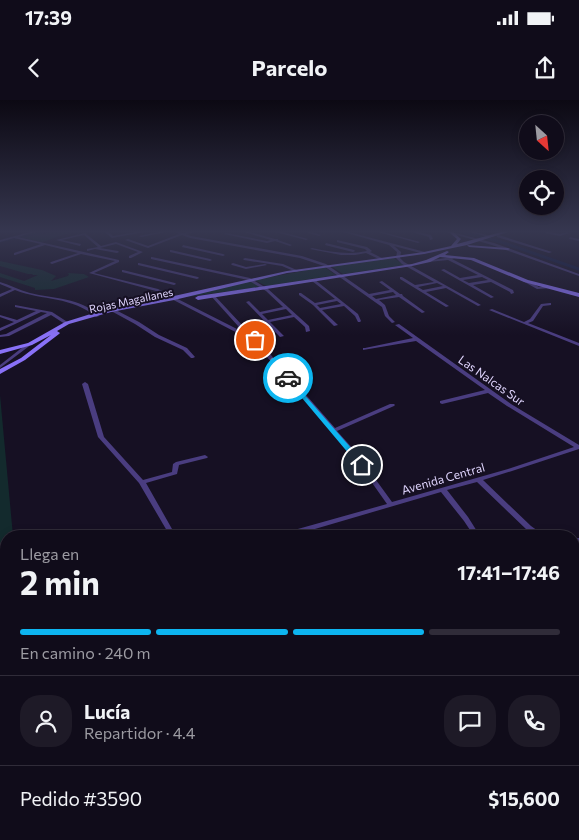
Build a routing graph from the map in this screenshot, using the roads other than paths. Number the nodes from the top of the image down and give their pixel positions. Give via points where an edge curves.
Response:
1 (108, 266) edge
2 (145, 266) edge
3 (183, 266) edge
4 (189, 266) edge
5 (193, 266) junction
6 (238, 266) edge
7 (252, 266) edge
8 (260, 266) edge
9 (280, 266) edge
10 (326, 266) junction
11 (330, 266) edge
12 (407, 266) joint
13 (459, 266) edge
14 (489, 266) edge
15 (553, 266) edge
16 (248, 268) junction
17 (295, 270) junction
18 (444, 270) dead end
19 (123, 271) dead end
20 (170, 272) junction
21 (177, 274) junction
22 (579, 275) edge
23 (142, 276) junction
24 (340, 276) junction
25 (479, 276) junction
26 (150, 278) junction
27 (197, 278) dead end
28 (401, 278) dead end
29 (460, 279) junction
30 (251, 280) junction
31 (311, 280) junction
32 (491, 281) junction
33 (125, 282) junction
34 (381, 282) dead end
35 (437, 282) junction
36 (0, 283) edge
37 (133, 284) junction
38 (174, 284) dead end
39 (470, 284) junction
40 (416, 286) junction
41 (446, 287) junction
42 (262, 288) junction
43 (14, 289) junction
44 (394, 291) junction
45 (424, 291) junction
46 (512, 293) dead end
47 (300, 294) dead end
48 (401, 295) junction
49 (579, 295) edge
50 (0, 296) edge
51 (212, 296) junction
52 (369, 296) junction
53 (492, 297) dead end
54 (177, 299) junction
55 (336, 300) junction
56 (375, 300) junction
57 (248, 302) dead end
58 (314, 304) junction
59 (550, 304) dead end
60 (103, 305) dead end
61 (345, 305) junction
62 (16, 306) dead end
63 (447, 306) dead end
64 (480, 306) dead end
65 (285, 308) junction
66 (320, 310) junction
67 (490, 310) dead end
68 (41, 311) junction
69 (112, 311) junction
70 (424, 312) dead end
71 (51, 313) junction
72 (260, 313) junction
73 (96, 315) junction
74 (0, 316) edge
75 (295, 316) junction
76 (16, 321) junction
77 (267, 321) junction
78 (359, 321) dead end
79 (67, 323) junction
80 (524, 323) junction
81 (336, 325) dead end
82 (0, 330) edge
83 (239, 331) junction
84 (308, 331) dead end
85 (0, 336) edge
86 (282, 336) dead end
87 (417, 339) junction
88 (30, 344) junction
89 (579, 346) edge
90 (365, 349) dead end
91 (0, 352) edge
92 (193, 356) dead end
93 (0, 367) edge
94 (0, 372) edge
95 (85, 384) dead end
96 (489, 391) junction
97 (442, 402) dead end
98 (392, 405) dead end
99 (334, 430) junction
100 (578, 447) edge
101 (205, 457) dead end
102 (478, 479) junction
103 (142, 482) junction
104 (443, 490) junction
105 (391, 505) junction
106 (170, 530) edge
107 (305, 530) edge
108 (473, 530) edge
109 (532, 530) edge

1 - 33 street via 91,273
2 - 20 street
3 - 20 street
4 - 5 street
5 - 21 street
5 - 30 street
6 - 16 street
7 - 16 street
8 - 16 street
9 - 17 street
10 - 11 street, Rojas Magallanes
10 - 17 street, Rojas Magallanes
10 - 24 street, Las Nalcas Sur
12 - 24 street, Rojas Magallanes
12 - 35 street
13 - 25 street
14 - 49 street
15 - 22 street
17 - 30 street, Rojas Magallanes
18 - 29 street
19 - 23 street
20 - 21 street
21 - 27 street
23 - 26 street
23 - 33 street
24 - 31 street, Rojas Magallanes
24 - 52 street, Las Nalcas Sur
25 - 29 street
25 - 32 street
26 - 37 street
26 - 38 street
28 - 40 street
29 - 39 street
30 - 42 street
30 - 54 street, Rojas Magallanes
31 - 42 street, Rojas Magallanes
31 - 55 street
32 - 39 street
32 - 46 street
33 - 37 street
34 - 44 street
35 - 40 street
35 - 41 street
36 - 43 street
37 - 54 street
39 - 53 street
40 - 45 street
41 - 45 street
41 - 64 street
42 - 51 street, Rojas Magallanes
42 - 65 street
43 - 50 street
43 - 73 street via 71,302
44 - 48 street
44 - 52 street
45 - 63 street
47 - 58 street
48 - 56 street
48 - 70 street
51 - 54 street, Rojas Magallanes
51 - 83 street via 240,326
52 - 56 street, Las Nalcas Sur
54 - 69 street, Rojas Magallanes
54 - 83 street
55 - 58 street
55 - 61 street
56 - 87 street, Las Nalcas Sur via 386,308 387,316 395,324
57 - 72 street
58 - 66 street
59 - 80 street via 542,305 532,320
60 - 69 street
61 - 66 street
61 - 78 street
62 - 68 street
65 - 72 street
65 - 75 street
66 - 81 street
67 - 80 street
68 - 71 street
68 - 76 street
69 - 73 street, Rojas Magallanes
69 - 92 street via 130,318
71 - 79 street
71 - 85 street
72 - 77 street
73 - 79 street, Rojas Magallanes
73 - 94 street, Rojas Magallanes via 62,331
74 - 76 street
75 - 77 street
75 - 84 street
76 - 82 street
77 - 86 street
79 - 88 street, Rojas Magallanes
80 - 89 street
83 - 99 street via 261,345
87 - 90 street
87 - 96 street, Las Nalcas Sur
88 - 91 street
88 - 93 street, Rojas Magallanes
95 - 103 street via 101,437
96 - 97 street
96 - 100 street, Las Nalcas Sur
98 - 99 street
99 - 105 street
100 - 102 street, Avenida Central
101 - 103 street via 178,463 175,473
102 - 104 street, Avenida Central
102 - 109 street
103 - 106 street
104 - 105 street, Avenida Central
104 - 108 street
105 - 107 street, Avenida Central

